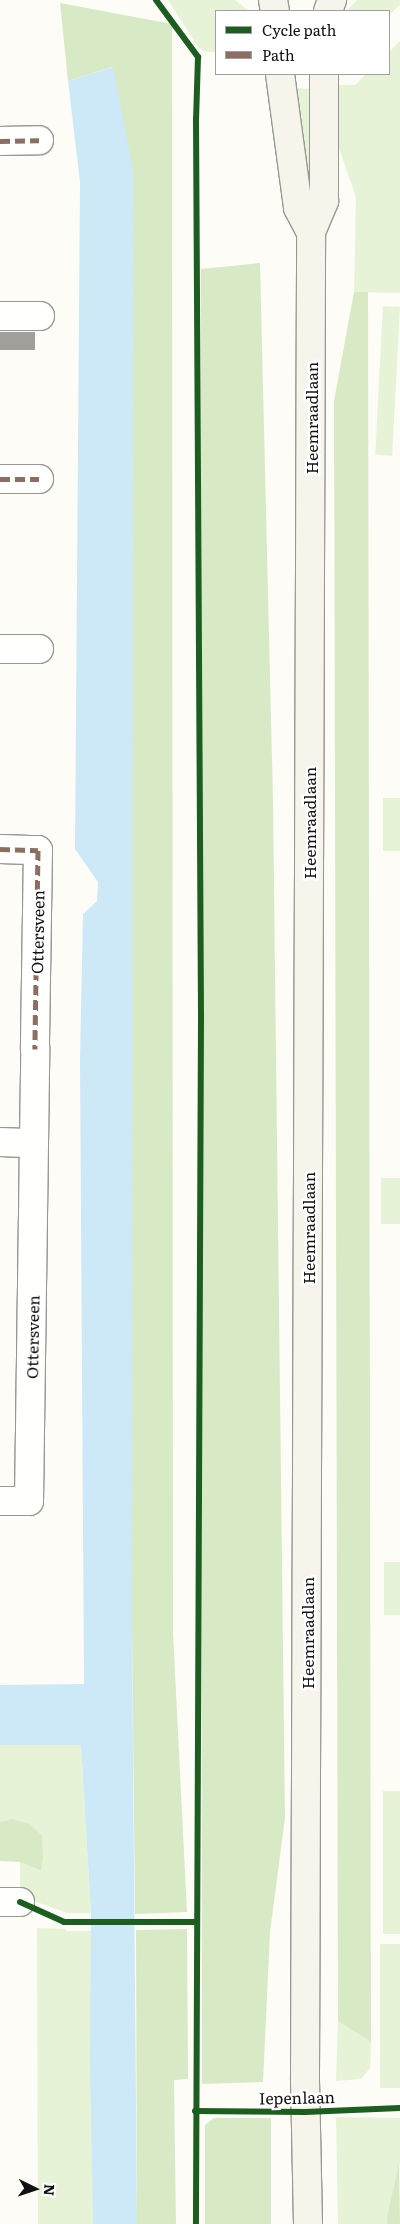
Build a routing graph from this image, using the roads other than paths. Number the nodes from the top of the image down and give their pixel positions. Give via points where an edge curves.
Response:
1 (280, 75) edge
2 (324, 75) edge
3 (39, 140) dead end
4 (0, 141) edge
5 (312, 232) junction
6 (0, 316) edge
7 (40, 316) dead end
8 (0, 479) edge
9 (39, 479) dead end
10 (38, 648) dead end
11 (0, 649) edge
12 (0, 849) edge
13 (0, 1142) edge
14 (34, 1143) junction
15 (0, 1501) edge
16 (308, 2224) edge

1 - 5 main road via 298,208
2 - 5 main road, Heemraadlaan via 324,201
3 - 4 street
5 - 16 main road, Heemraadlaan via 305,2103
6 - 7 street
8 - 9 street
10 - 11 street
12 - 14 street, Ottersveen via 38,850
13 - 14 street
14 - 15 street, Ottersveen via 29,1501

